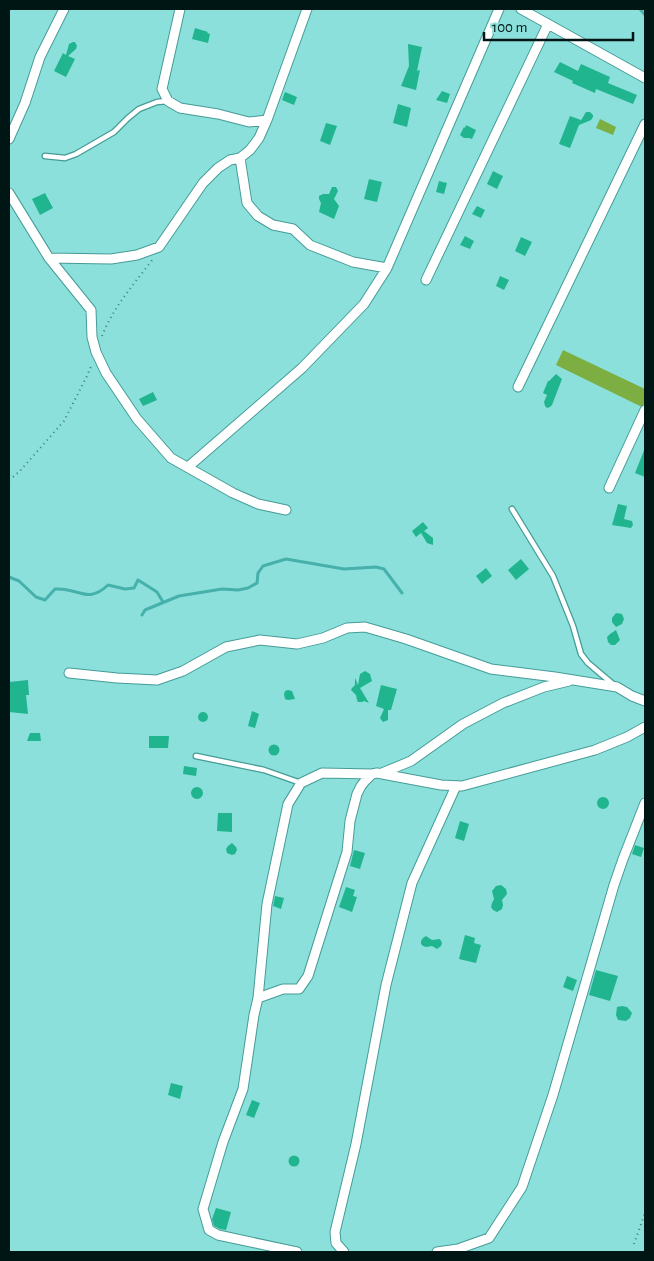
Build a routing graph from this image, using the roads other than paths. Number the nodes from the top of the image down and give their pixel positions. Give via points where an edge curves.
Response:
1 (64, 9) edge
2 (180, 9) edge
3 (307, 9) edge
4 (499, 9) edge
5 (521, 9) edge
6 (548, 24) junction
7 (645, 78) edge
8 (168, 101) junction
9 (267, 120) junction
10 (645, 124) edge
11 (9, 139) edge
12 (45, 156) dead end
13 (240, 158) junction
14 (9, 193) edge
15 (49, 258) junction
16 (386, 268) junction
17 (426, 280) dead end
18 (518, 386) dead end
19 (645, 410) edge
20 (188, 467) junction
21 (609, 488) dead end
22 (512, 509) dead end
23 (286, 510) dead end
24 (69, 673) dead end
25 (573, 680) junction
26 (617, 688) junction
27 (645, 701) edge
28 (645, 727) edge
29 (196, 756) dead end
30 (382, 773) junction
31 (372, 774) junction
32 (301, 783) junction
33 (456, 786) junction
34 (645, 803) edge
35 (258, 998) junction
36 (298, 1252) edge
37 (344, 1252) edge
38 (437, 1252) edge

1 - 11 street via 40,57
2 - 8 street via 162,90
3 - 9 street
4 - 16 street
5 - 6 street
6 - 7 street
6 - 17 street
8 - 9 street via 180,108 250,122
8 - 12 lane via 139,109 114,132 76,154 65,158
9 - 13 street via 259,138
10 - 18 street
13 - 15 street via 230,160 203,182 159,246 111,260
13 - 16 street via 246,202 258,216 273,225 292,230 310,245 353,262
14 - 15 street
15 - 20 street via 91,310 96,352 111,380 137,419 171,458
16 - 20 street via 364,304 302,368
19 - 21 street
20 - 23 street via 258,504
22 - 26 lane via 553,576 581,654
24 - 25 street via 157,680 183,671 226,647 260,640 297,644 324,638 347,628 365,627 491,669
25 - 26 street
25 - 30 street via 503,703 463,724 411,761
26 - 27 street
28 - 33 street via 595,750
29 - 32 lane via 264,770
30 - 31 street
30 - 33 street
31 - 32 street via 322,773
31 - 35 street via 361,786 353,806 347,852 308,976 299,989 283,989
32 - 35 street via 288,804 267,904
33 - 37 street via 412,883 386,985 356,1144 335,1232 336,1243
34 - 38 street via 622,859 553,1095 522,1187 489,1238 458,1249
35 - 36 street via 243,1089 223,1142 204,1209 209,1230 218,1235

